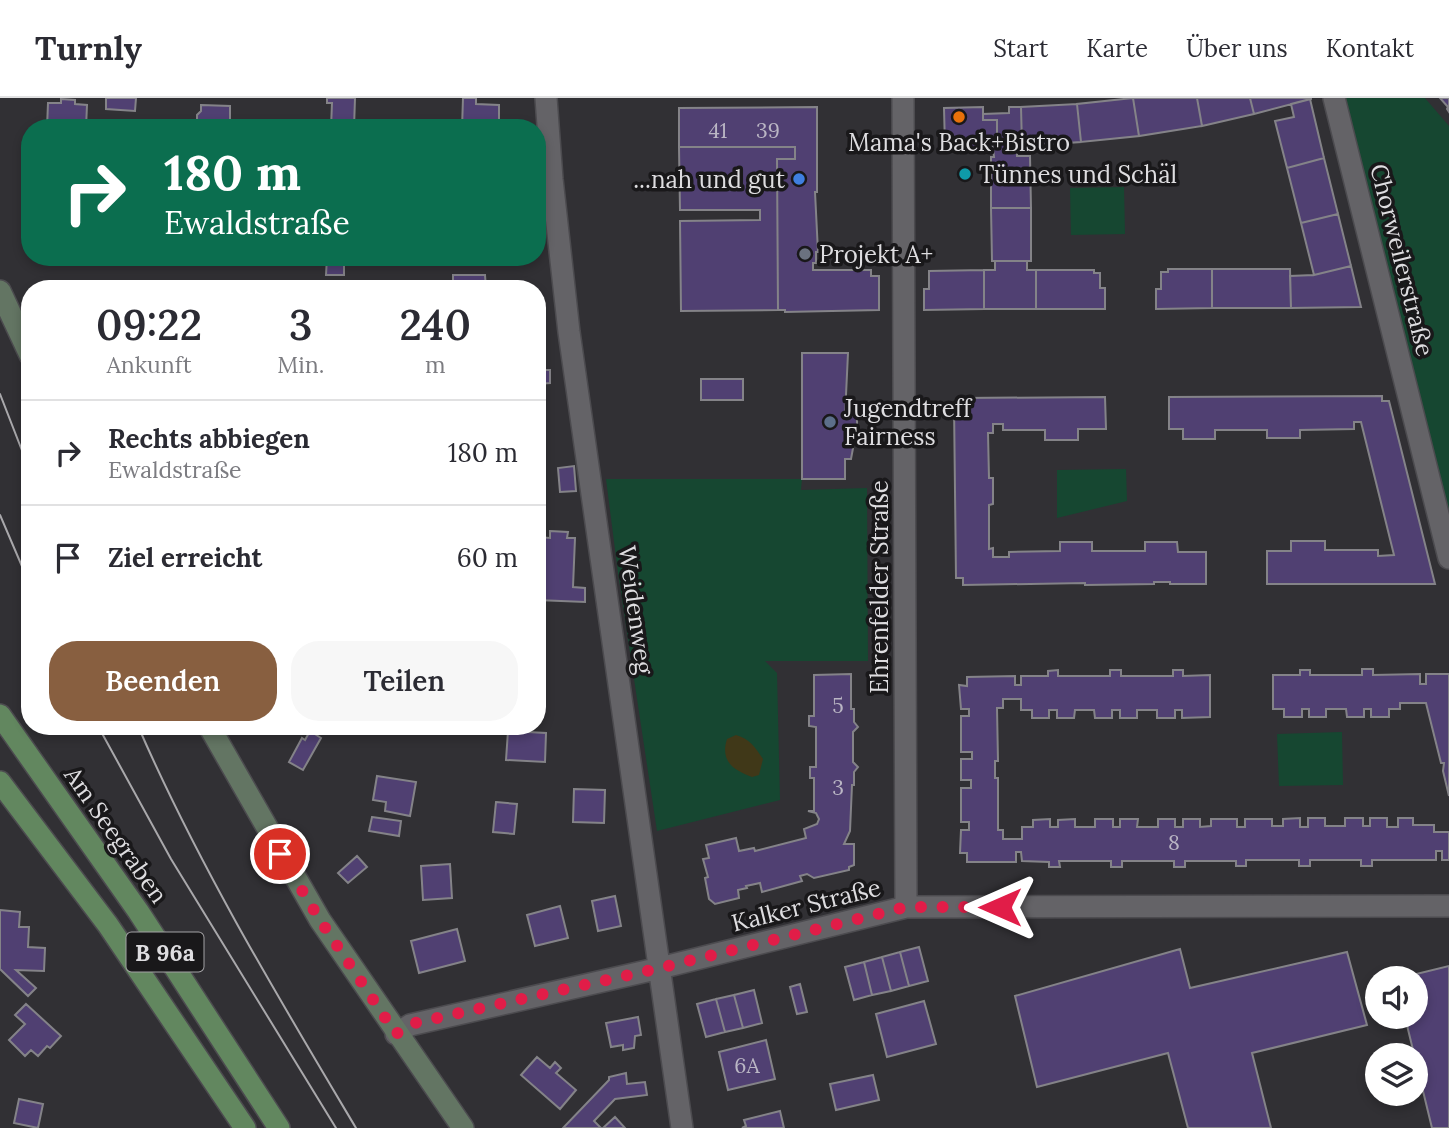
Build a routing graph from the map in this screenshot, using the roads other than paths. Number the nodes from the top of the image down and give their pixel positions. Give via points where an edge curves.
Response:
1 (546, 98) edge
2 (903, 98) edge
3 (1334, 98) edge
4 (2, 298) edge
5 (21, 337) edge
6 (1449, 558) edge
7 (0, 715) edge
8 (214, 735) edge
9 (0, 782) edge
10 (1449, 906) edge
11 (906, 907) junction
12 (660, 968) junction
13 (396, 1034) junction
14 (245, 1128) edge
15 (279, 1128) edge
16 (463, 1128) edge
17 (682, 1128) edge

1 - 12 street, Weidenweg via 569,332
2 - 11 street, Ehrenfelder Straße
3 - 6 street, Chorweilerstraße
4 - 5 street
7 - 15 main road, Am Seegraben / B 96a via 138,911
8 - 13 street via 320,920
9 - 14 main road, B 96a via 108,925
10 - 11 street, Kalker Straße
11 - 12 street, Kalker Straße
12 - 13 street, Kalker Straße via 410,1024
12 - 17 street, Weidenweg
13 - 16 street

